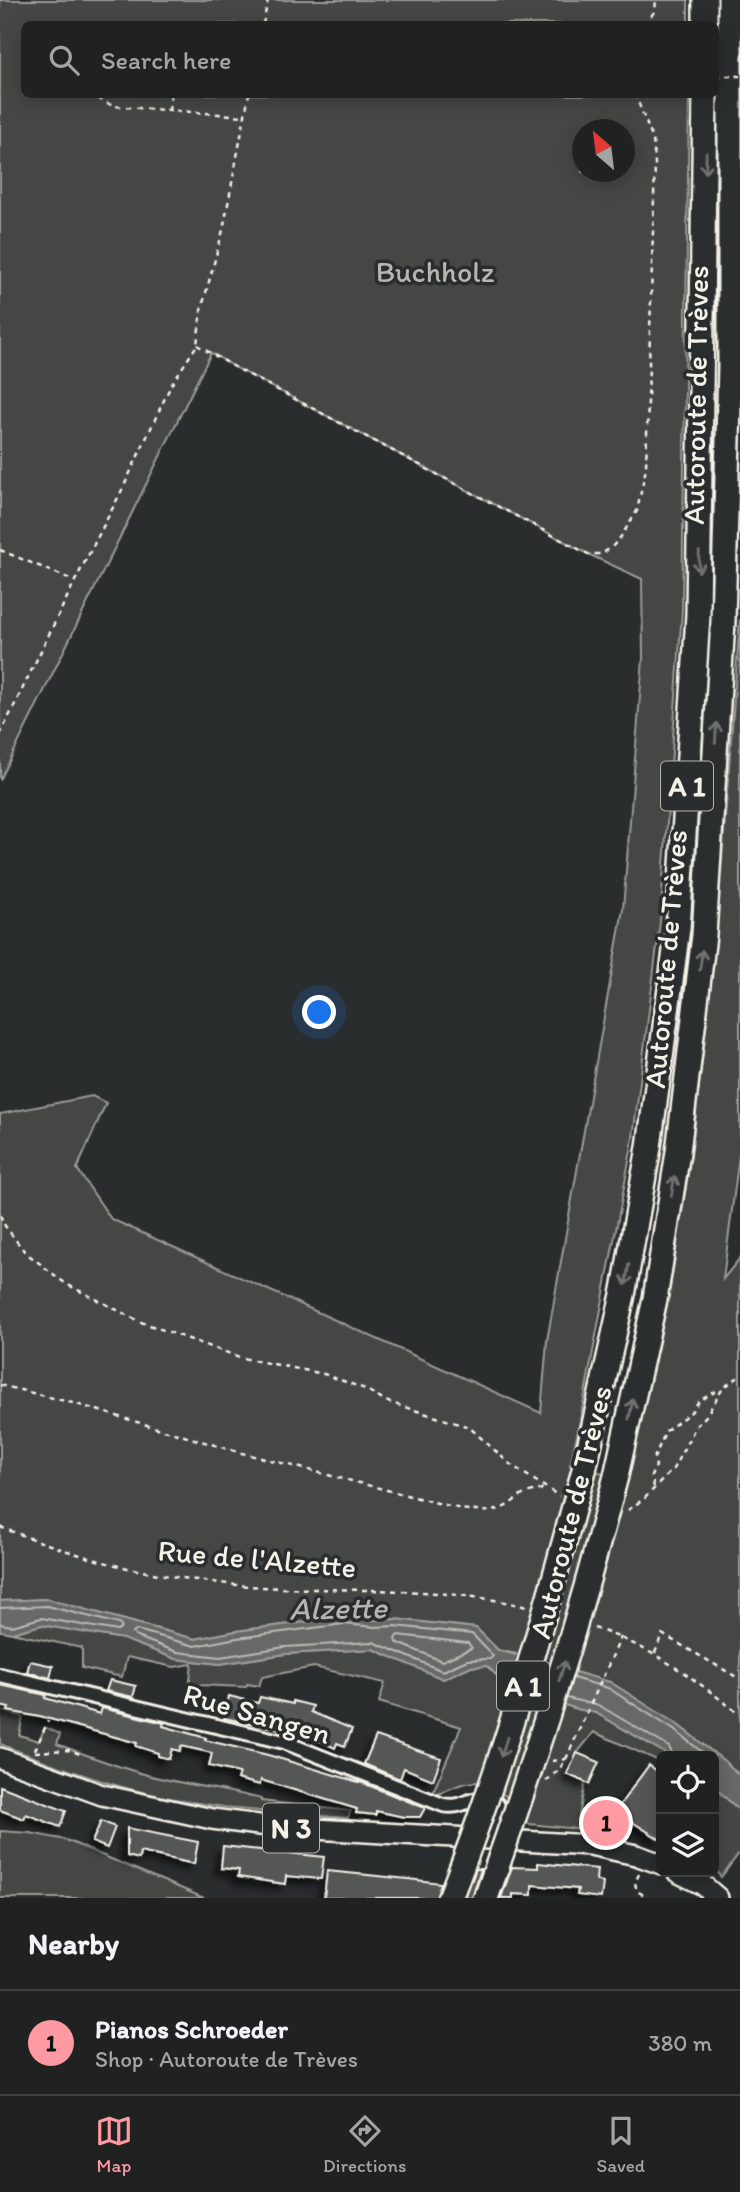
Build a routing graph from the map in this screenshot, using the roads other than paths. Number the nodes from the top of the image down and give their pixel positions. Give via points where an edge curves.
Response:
1 (705, 0) edge
2 (730, 0) edge
3 (705, 21) edge
4 (705, 98) edge
5 (0, 1675) edge
6 (0, 1758) edge
7 (494, 1840) junction
8 (656, 1862) edge
9 (687, 1877) edge
10 (450, 1898) edge
11 (486, 1898) edge
12 (718, 1898) edge

1 - 3 highway
11 -> 2 highway, Autoroute de Trèves / A 1, bridge via 590,1578 655,1299 678,1152 704,935 723,621 730,366
4 -> 10 highway, Autoroute de Trèves / A 1, bridge via 698,615 678,928 649,1147 624,1290 584,1470 527,1676
5 - 7 street, Rue Sangen via 284,1742 443,1805 492,1800 501,1814
6 - 7 main road, N 3 via 102,1795 212,1819
7 - 8 main road, N 3 via 590,1845
9 - 12 main road

